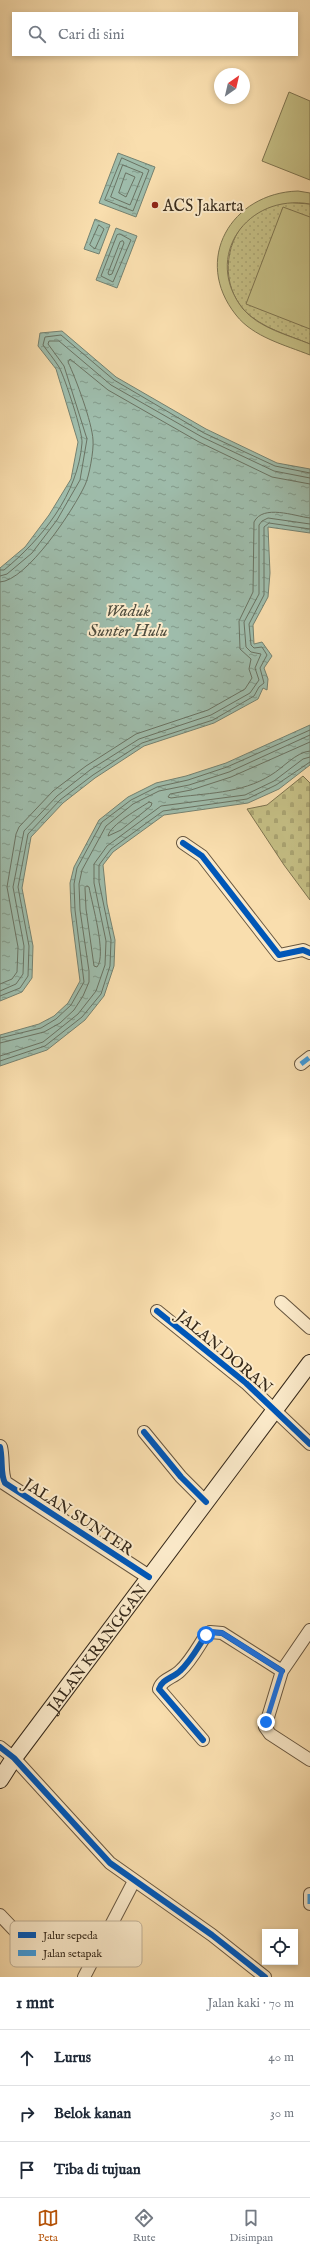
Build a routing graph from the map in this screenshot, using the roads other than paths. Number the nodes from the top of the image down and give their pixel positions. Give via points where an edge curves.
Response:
1 (183, 843) dead end
2 (310, 953) edge
3 (281, 1302) dead end
4 (157, 1312) dead end
5 (310, 1328) edge
6 (310, 1363) edge
7 (275, 1410) junction
8 (144, 1432) dead end
9 (310, 1444) edge
10 (0, 1447) edge
11 (0, 1476) edge
12 (206, 1502) junction
13 (150, 1577) junction
14 (310, 1630) edge
15 (282, 1671) junction
16 (202, 1740) dead end
17 (0, 1747) edge
18 (14, 1758) junction
19 (310, 1760) edge
20 (0, 1780) edge
21 (134, 1881) junction
22 (310, 1894) edge
23 (310, 1904) edge
24 (0, 1916) edge
25 (113, 1921) edge
26 (10, 1926) edge
27 (89, 1967) edge
28 (84, 1977) edge
29 (265, 1977) edge

1 - 2 street via 202,856 279,955 303,950
3 - 5 street
4 - 7 street, JALAN DORAN via 246,1382
6 - 7 main road, JALAN KRANGGAN
7 - 9 street, JALAN DORAN
7 - 12 main road, JALAN KRANGGAN
8 - 12 street via 181,1477
10 - 11 street, JALAN SUNTER
11 - 13 street, JALAN SUNTER via 5,1483
12 - 13 main road, JALAN KRANGGAN
13 - 18 main road, JALAN KRANGGAN
14 - 15 street
15 - 16 street via 225,1635 210,1632 206,1635 187,1664 164,1681 159,1689
15 - 19 street via 265,1729
17 - 18 street
18 - 20 main road, JALAN KRANGGAN
18 - 21 street via 110,1863
21 - 25 street
21 - 29 street via 233,1950
22 - 23 street
24 - 26 street
27 - 28 street

